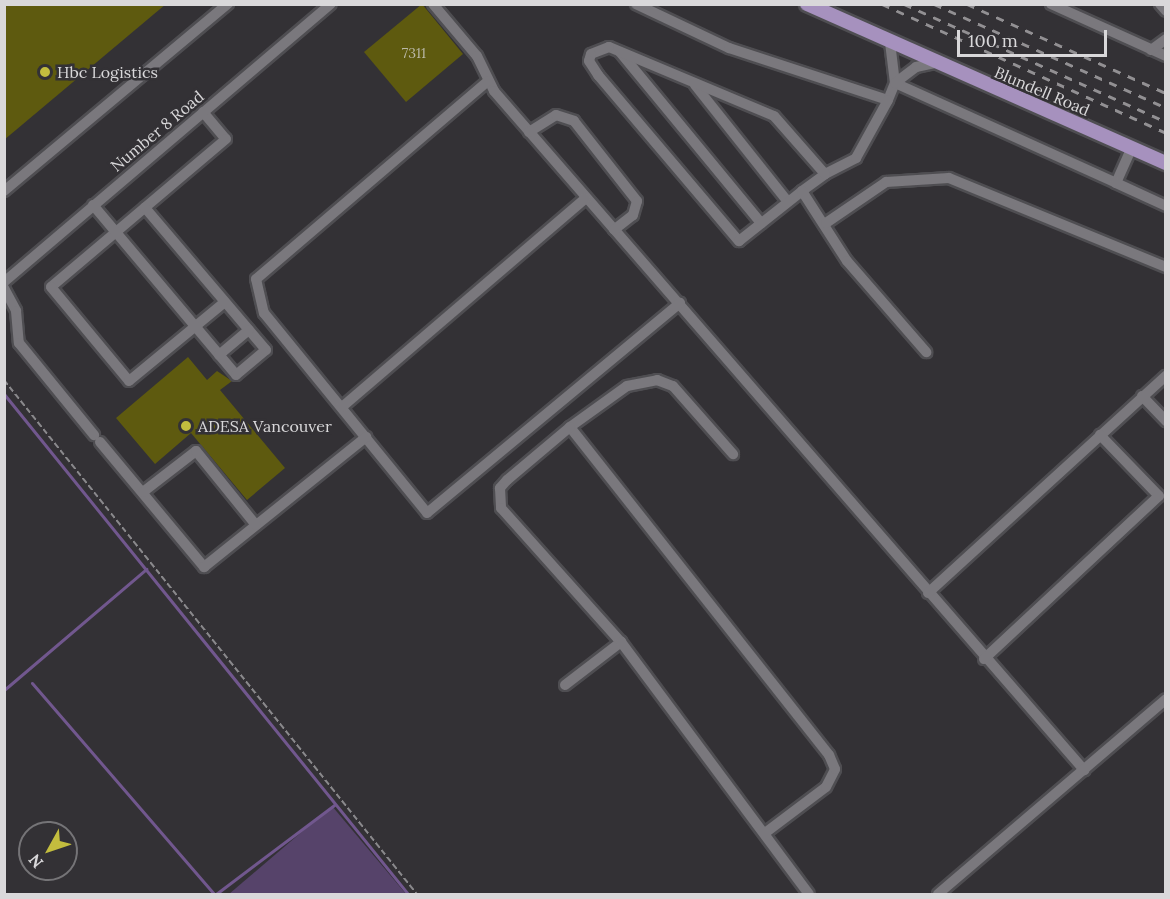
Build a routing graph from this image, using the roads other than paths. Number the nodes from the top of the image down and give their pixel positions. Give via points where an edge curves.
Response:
1 (228, 4) edge
2 (331, 4) edge
3 (433, 4) edge
4 (636, 4) edge
5 (807, 4) edge
6 (1051, 4) edge
7 (1160, 4) edge
8 (1166, 11) edge
9 (1166, 39) edge
10 (890, 42) junction
11 (1151, 50) junction
12 (619, 51) junction
13 (1166, 56) edge
14 (935, 63) junction
15 (488, 81) junction
16 (693, 82) junction
17 (895, 83) junction
18 (888, 100) junction
19 (203, 112) junction
20 (529, 132) junction
21 (1132, 147) junction
22 (1166, 163) edge
23 (825, 174) junction
24 (1116, 183) junction
25 (4, 190) edge
26 (802, 191) junction
27 (586, 198) junction
28 (788, 202) junction
29 (93, 205) junction
30 (1166, 206) edge
31 (145, 208) junction
32 (761, 223) junction
33 (826, 223) junction
34 (614, 230) junction
35 (117, 232) junction
36 (1166, 267) edge
37 (4, 282) edge
38 (4, 288) edge
39 (225, 302) junction
40 (680, 303) junction
41 (195, 326) junction
42 (249, 330) junction
43 (926, 352) dead end
44 (219, 355) junction
45 (1166, 376) edge
46 (1142, 396) junction
47 (342, 407) junction
48 (1166, 421) edge
49 (570, 427) junction
50 (1100, 435) junction
51 (366, 437) junction
52 (733, 454) dead end
53 (143, 492) junction
54 (256, 525) junction
55 (928, 593) junction
56 (621, 642) junction
57 (984, 659) junction
58 (565, 686) dead end
59 (1166, 699) edge
60 (1084, 770) junction
61 (765, 833) junction
62 (809, 894) edge
63 (939, 894) edge

1 - 25 street
2 - 19 street, Number 8 Road
3 - 15 street via 477,56
4 - 18 street via 729,48
5 - 10 main road, Blundell Road
6 - 11 street
7 - 8 street
9 - 11 street
10 - 14 main road, Blundell Road
10 - 17 street
11 - 13 street
12 - 16 street
12 - 32 street
12 - 32 street via 599,48 589,62 739,241
14 - 17 street via 916,67
14 - 21 main road, Blundell Road
15 - 20 street
15 - 47 street via 256,279 264,313
16 - 23 street via 774,116
16 - 28 street
17 - 18 street
17 - 24 street
18 - 23 street via 856,158
19 - 29 street, Number 8 Road
19 - 31 street via 226,140
20 - 27 street
20 - 34 street via 556,115 574,120 637,201 633,215
21 - 22 main road, Blundell Road
21 - 24 street
23 - 26 street
24 - 30 street
26 - 28 street
26 - 33 street
27 - 34 street
27 - 47 street
28 - 32 street
29 - 35 street
29 - 37 street, Number 8 Road
31 - 35 street
31 - 39 street
33 - 36 street via 886,182 948,178
33 - 43 street via 847,261
34 - 40 street
35 - 41 street
35 - 41 street via 51,287 129,381
38 - 53 street via 16,311 19,343
39 - 41 street
39 - 42 street
40 - 51 street via 427,513
40 - 55 street
41 - 44 street
42 - 44 street
42 - 44 street via 266,350 236,375
45 - 46 street
46 - 48 street
46 - 50 street
47 - 51 street
49 - 52 street via 627,386 657,380 673,386
49 - 56 street via 500,488 501,508
49 - 61 street via 829,755 835,769 826,787
50 - 55 street
50 - 57 street via 1160,496
51 - 54 street
53 - 54 street via 196,451
53 - 54 street via 204,567
55 - 57 street
56 - 58 street
56 - 61 street
57 - 60 street
59 - 60 street
60 - 63 street
61 - 62 street

